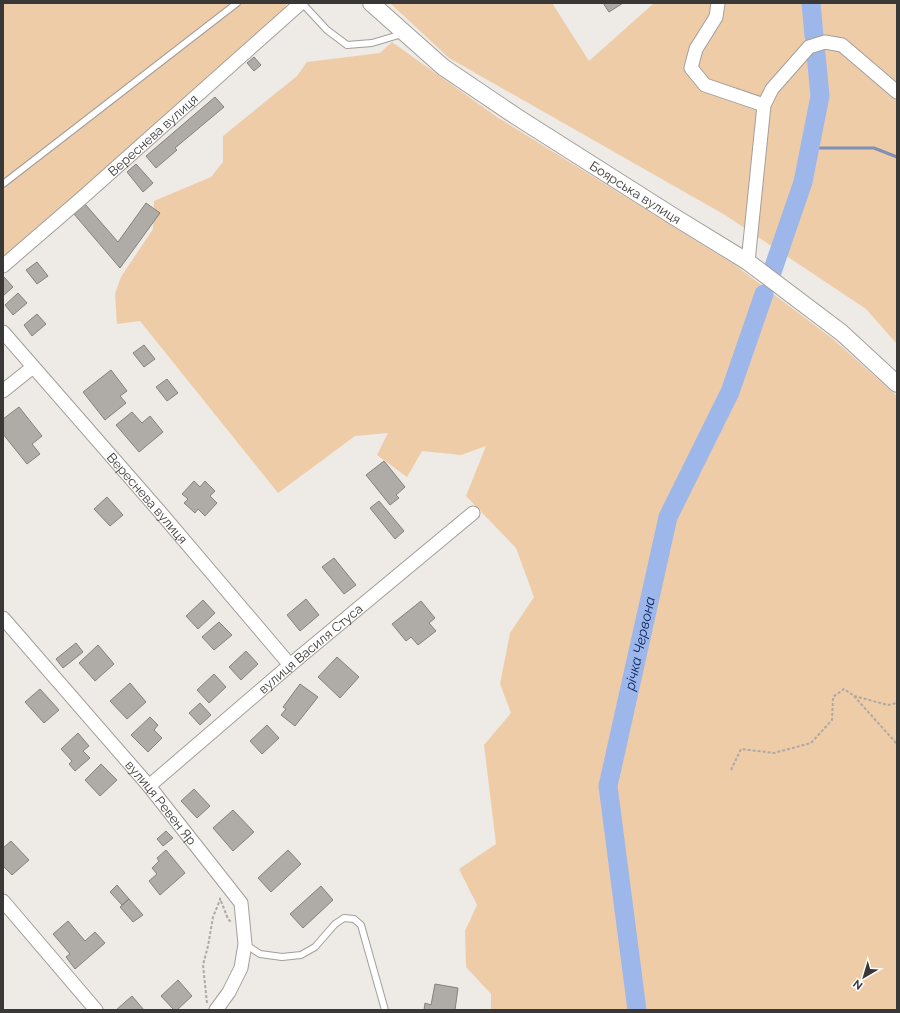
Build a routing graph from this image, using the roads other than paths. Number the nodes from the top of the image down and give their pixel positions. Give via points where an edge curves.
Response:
1 (237, 3) edge
2 (301, 3) edge
3 (371, 3) edge
4 (718, 3) edge
5 (404, 33) junction
6 (897, 92) edge
7 (764, 105) junction
8 (3, 184) edge
9 (748, 262) junction
10 (3, 266) edge
11 (3, 332) edge
12 (33, 367) junction
13 (897, 384) edge
14 (3, 391) edge
15 (473, 514) dead end
16 (3, 618) edge
17 (290, 665) junction
18 (149, 786) junction
19 (3, 901) edge
20 (245, 944) junction
21 (96, 1010) edge
22 (216, 1010) edge
23 (385, 1010) edge

1 - 8 lane
2 - 5 lane via 327,30 347,45 372,43
2 - 10 street, Вереснева вулиця
3 - 5 street, Боярська вулиця
4 - 7 street via 716,17 696,49 691,68 705,85
5 - 9 street, Боярська вулиця via 443,67 505,109
6 - 7 street via 842,45 825,42 810,47 772,89
7 - 9 street
9 - 13 street, Боярська вулиця via 842,333
11 - 12 street, Вереснева вулиця
12 - 14 street
12 - 17 street, Вереснева вулиця
15 - 17 street, вулиця Василя Стуса
16 - 18 street, вулиця Ревен Яр
17 - 18 street, вулиця Василя Стуса
18 - 20 street, вулиця Ревен Яр via 242,903
19 - 21 street
20 - 22 street, вулиця Ревен Яр via 242,968 230,992
20 - 23 lane via 260,954 282,957 301,955 315,947 335,924 344,918 354,918 361,925

